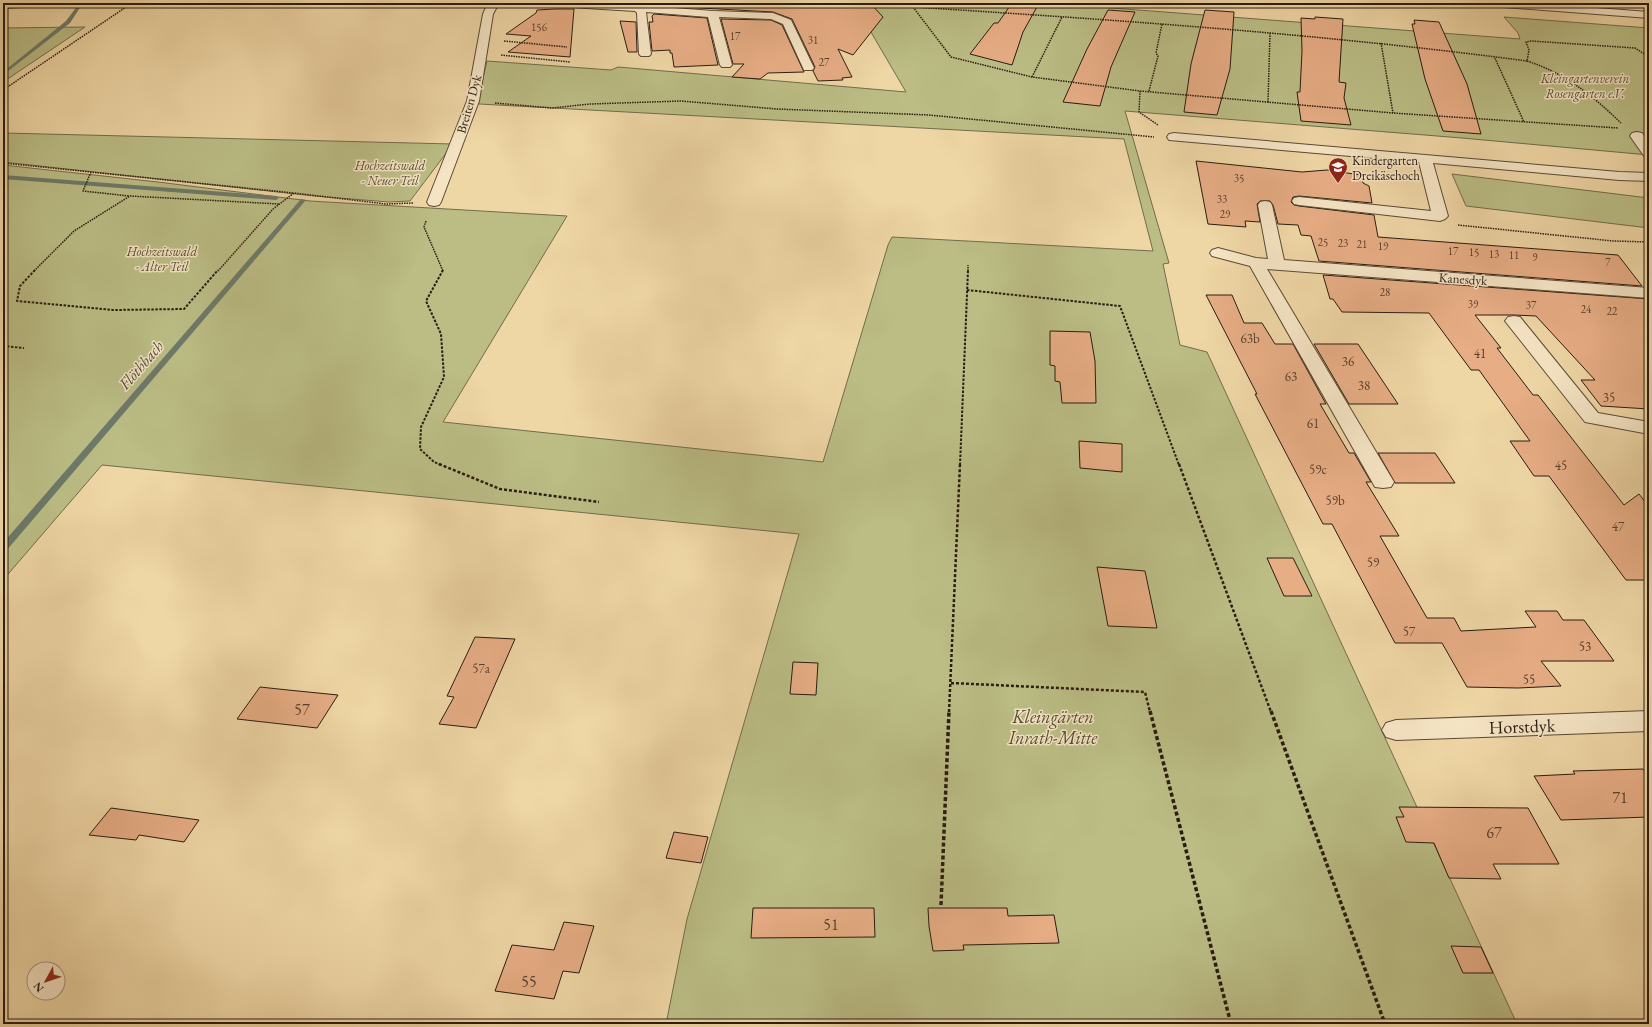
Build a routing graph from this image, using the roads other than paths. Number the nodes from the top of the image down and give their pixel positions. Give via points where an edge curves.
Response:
1 (43, 3) edge
2 (494, 3) edge
3 (554, 3) edge
4 (1490, 3) edge
5 (3, 5) edge
6 (636, 6) edge
7 (781, 7) dead end
8 (713, 14) junction
9 (1649, 15) edge
10 (773, 16) junction
11 (644, 54) dead end
12 (726, 65) dead end
13 (808, 68) dead end
14 (1643, 136) edge
15 (1174, 137) road end
16 (1649, 153) edge
17 (1425, 158) junction
18 (1649, 177) edge
19 (1299, 201) dead end
20 (434, 202) road end
21 (1265, 205) dead end
22 (1218, 253) dead end
23 (1256, 263) junction
24 (1277, 265) junction
25 (1649, 293) edge
26 (1514, 322) dead end
27 (1649, 428) edge
28 (1383, 482) dead end
29 (1649, 721) edge
30 (1396, 730) dead end

1 - 5 street
2 - 20 street, Breiten Dyk via 488,14 472,101
3 - 6 street
4 - 9 street
6 - 8 street
6 - 11 street via 642,13
7 - 10 street
8 - 10 street
8 - 12 street
10 - 13 street via 787,22
14 - 16 street
15 - 17 street
17 - 18 street
17 - 19 street via 1440,216
21 - 24 street
22 - 23 street, Kanesdyk
23 - 24 street, Kanesdyk
23 - 28 street
24 - 25 street, Kanesdyk
26 - 27 street via 1592,418
29 - 30 street, Horstdyk

